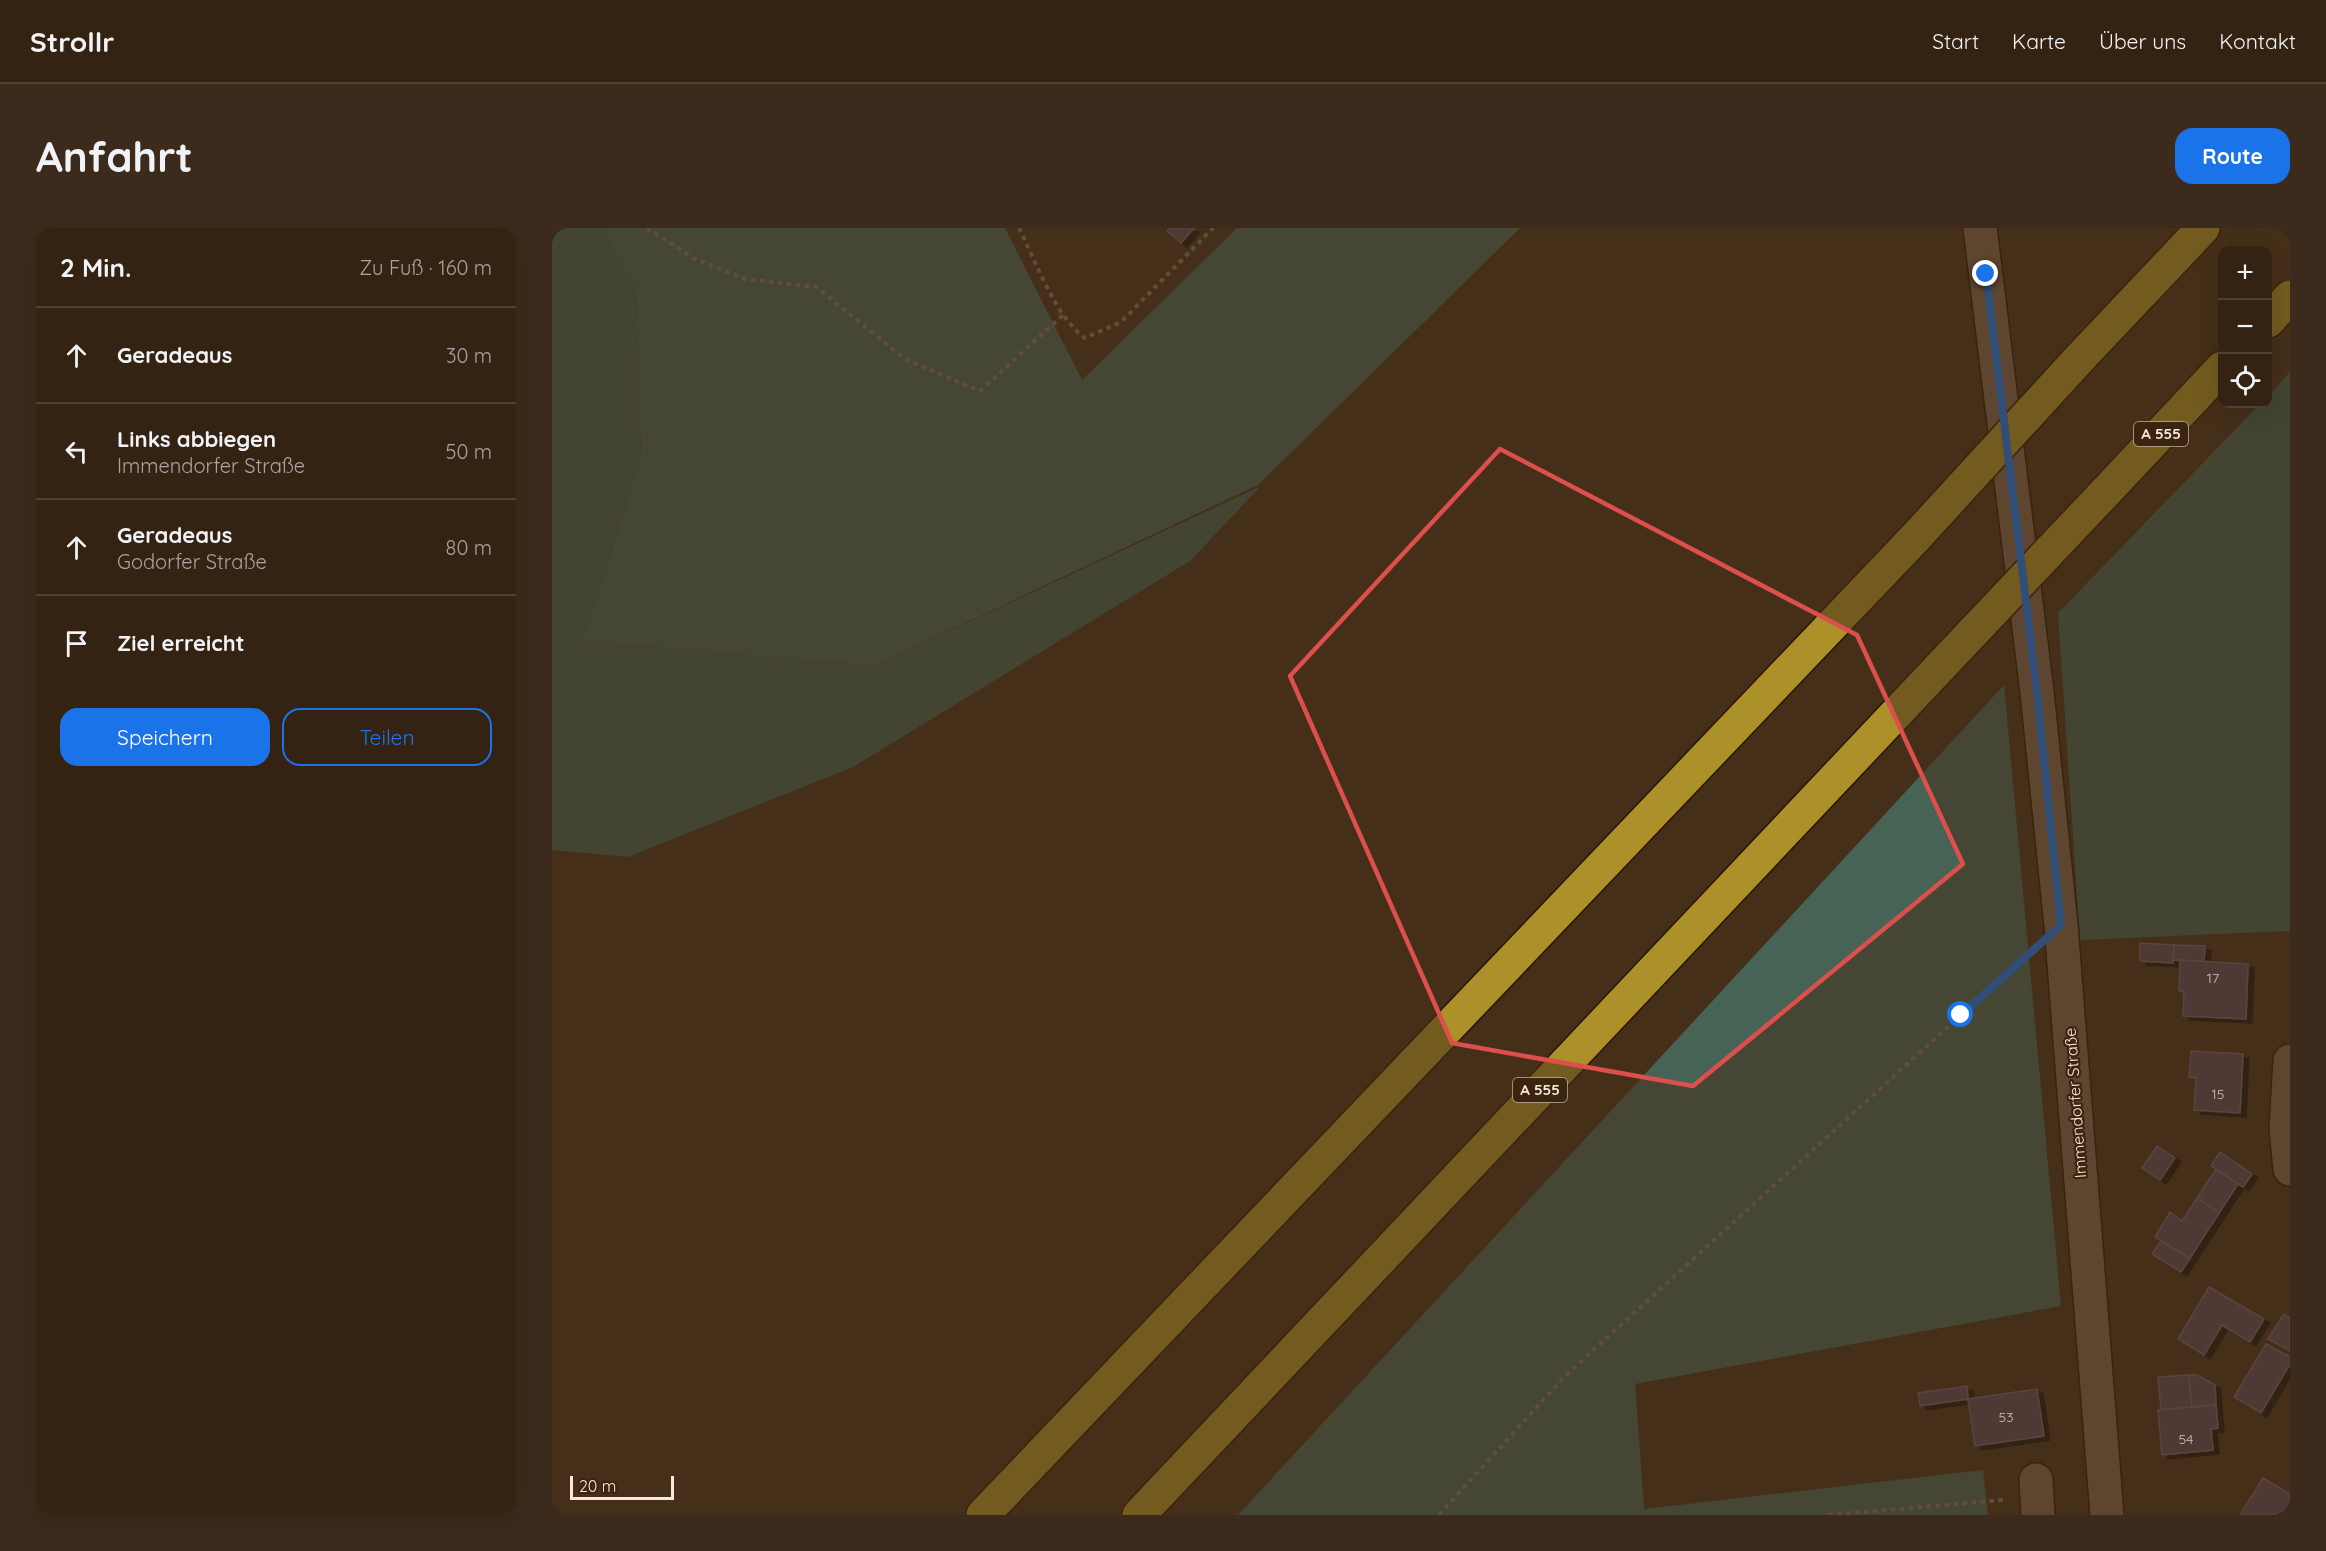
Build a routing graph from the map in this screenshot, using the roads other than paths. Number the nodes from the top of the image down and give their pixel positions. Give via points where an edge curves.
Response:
1 (1980, 228) edge
2 (2203, 228) edge
3 (2290, 297) edge
4 (2272, 317) edge
5 (2218, 373) edge
6 (2290, 1062) edge
7 (2290, 1169) edge
8 (983, 1515) edge
9 (1139, 1515) edge
10 (2107, 1515) edge

1 - 10 street, Immendorfer Straße via 2037,692 2061,925
2 - 8 highway, bridge via 1915,538
3 - 4 highway
5 - 9 highway, A 555, bridge
6 - 7 street via 2286,1128

